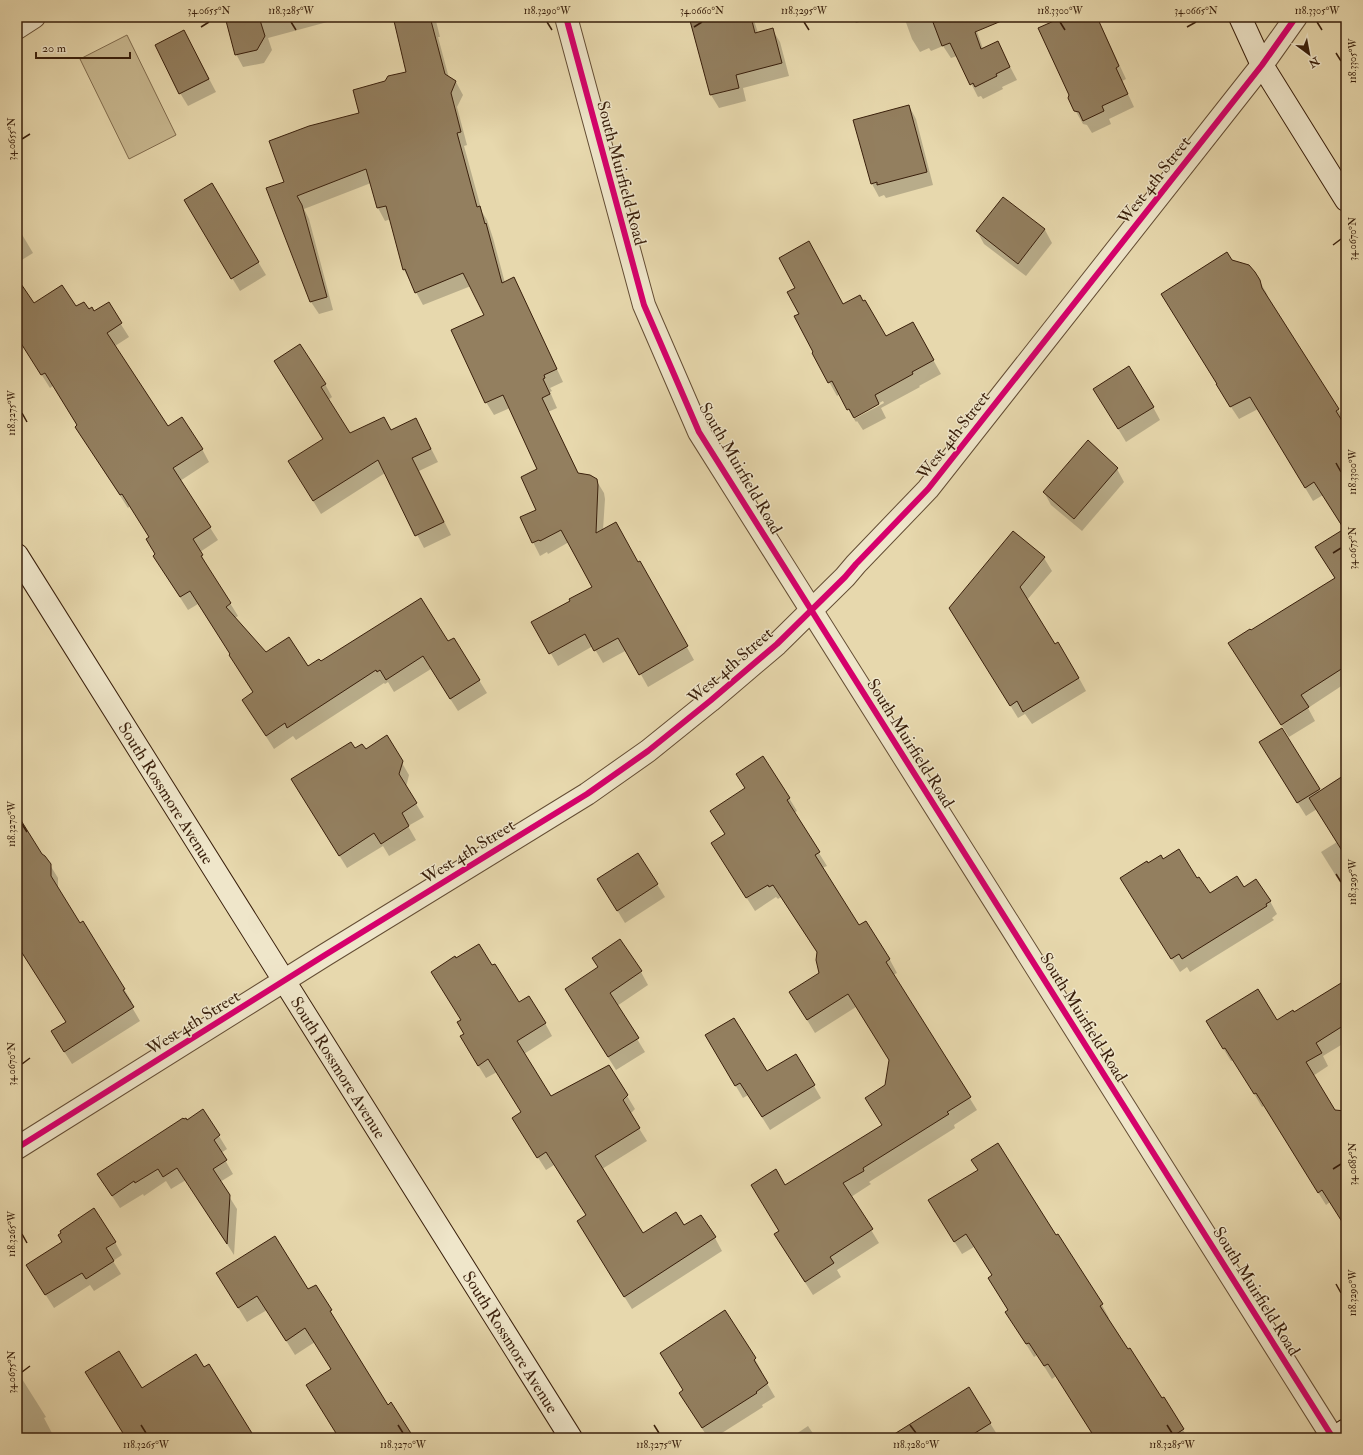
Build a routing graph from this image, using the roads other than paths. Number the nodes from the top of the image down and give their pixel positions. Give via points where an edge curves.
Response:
1 (34, 17) edge
2 (566, 17) edge
3 (1240, 17) edge
4 (1296, 17) edge
5 (17, 28) edge
6 (1262, 65) junction
7 (1346, 200) edge
8 (17, 555) edge
9 (811, 611) junction
10 (284, 980) junction
11 (17, 1148) edge
12 (1346, 1430) edge
13 (571, 1438) edge
14 (1333, 1438) edge

1 - 5 street
2 - 9 street, South Muirfield Road via 644,305 699,432
3 - 6 street
4 - 6 street, West 4th Street
6 - 7 street
6 - 9 street, West 4th Street via 928,489
8 - 10 street, South Rossmore Avenue
9 - 10 street, West 4th Street via 777,644 710,701 648,751 587,794
9 - 14 street, South Muirfield Road
10 - 11 street, West 4th Street
10 - 13 street, South Rossmore Avenue
12 - 14 street

